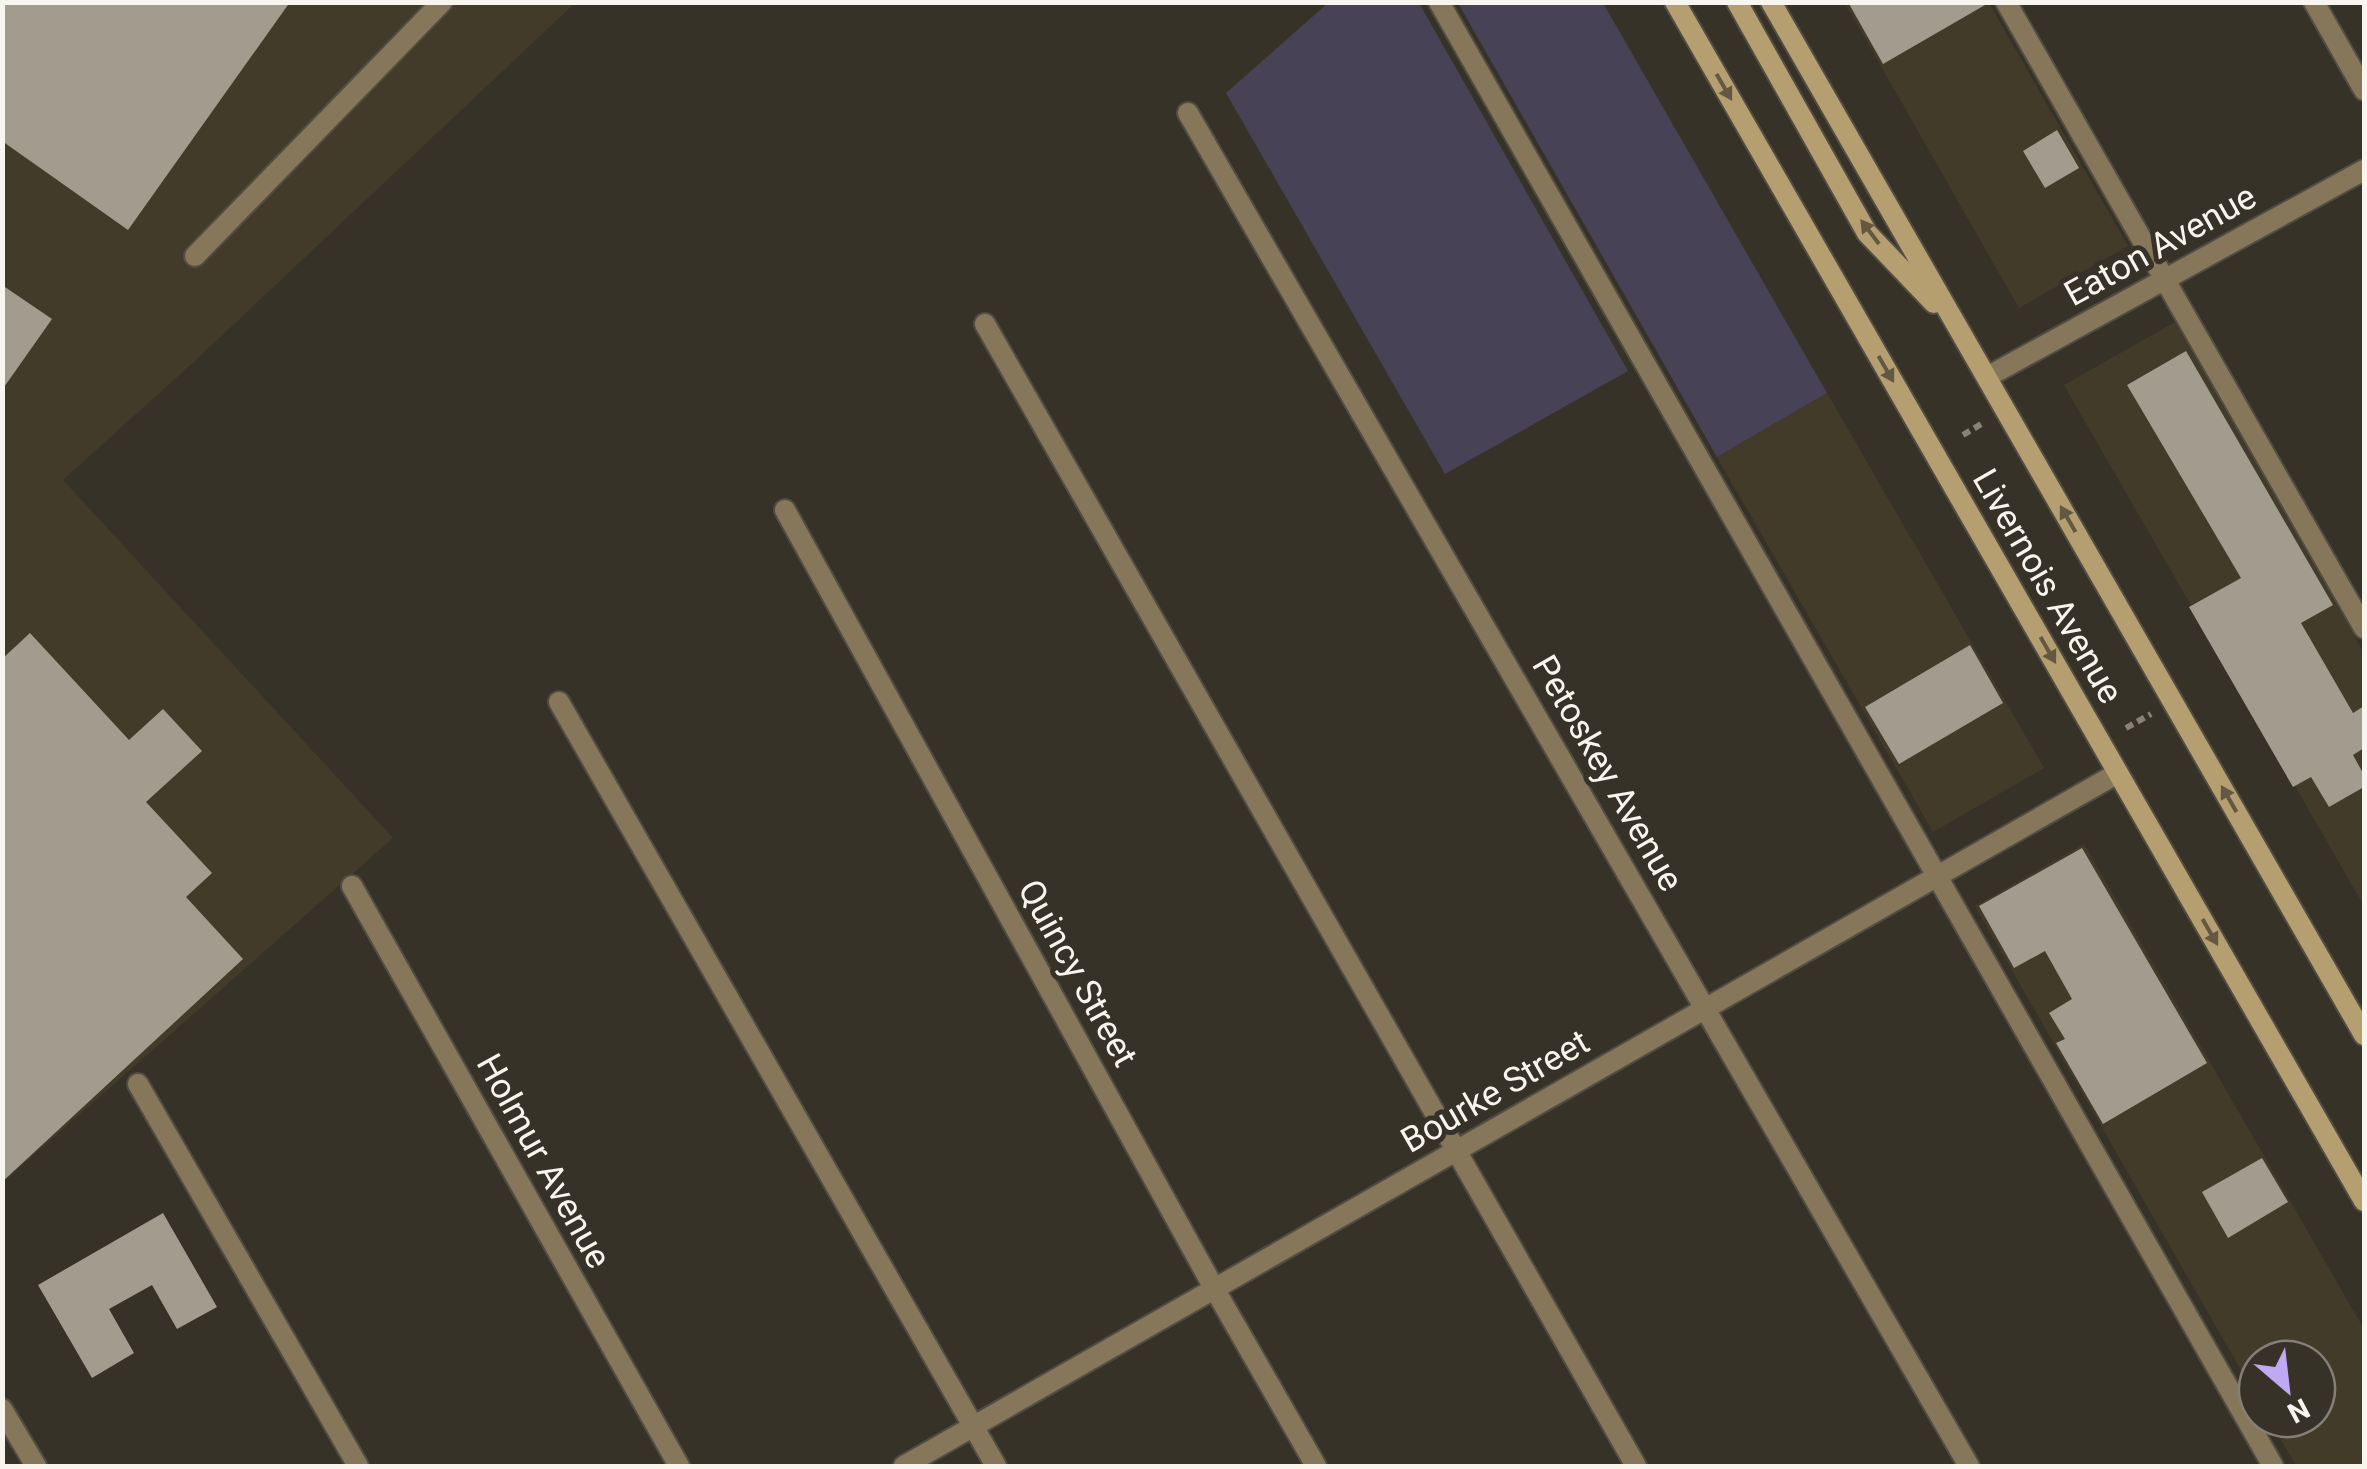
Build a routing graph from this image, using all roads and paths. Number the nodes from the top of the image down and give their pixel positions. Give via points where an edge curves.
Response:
1 (442, 2) edge
2 (1439, 2) edge
3 (1675, 2) edge
4 (1737, 2) edge
5 (1772, 2) edge
6 (2006, 2) edge
7 (2314, 2) edge
8 (2364, 90) edge
9 (1188, 113) dead end
10 (2364, 170) edge
11 (195, 256) dead end
12 (2163, 280) junction
13 (984, 324) dead end
14 (1959, 330) junction
15 (1987, 377) junction
16 (786, 510) dead end
17 (2364, 628) edge
18 (559, 702) dead end
19 (2160, 708) dead end
20 (2126, 728) dead end
21 (2118, 772) junction
22 (1935, 877) junction
23 (352, 886) dead end
24 (1706, 1008) junction
25 (2364, 1035) edge
26 (138, 1084) dead end
27 (1455, 1150) junction
28 (2364, 1202) edge
29 (1214, 1288) junction
30 (2, 1409) edge
31 (973, 1427) junction
32 (36, 1466) edge
33 (358, 1466) edge
34 (679, 1466) edge
35 (904, 1466) edge
36 (996, 1466) edge
37 (1316, 1466) edge
38 (1636, 1466) edge
39 (1969, 1466) edge
40 (2273, 1466) edge

1 - 11 street
2 - 22 street
3 -> 21 main road, Livernois Avenue
14 -> 4 main road via 1868,232
5 - 14 main road, Livernois Avenue
6 - 12 street
7 - 8 street
9 - 24 street, Petoskey Avenue
10 - 12 street, Eaton Avenue
12 - 15 street, Eaton Avenue
12 - 17 street
13 - 27 street
14 - 15 main road, Livernois Avenue
25 -> 15 main road, Livernois Avenue
16 - 29 street, Quincy Street
18 - 31 street
19 - 20 path
21 - 22 street, Bourke Street
21 -> 28 main road, Livernois Avenue
22 - 24 street, Bourke Street
22 - 40 street
23 - 34 street, Holmur Avenue
24 - 27 street, Bourke Street
24 - 39 street, Petoskey Avenue
26 - 33 street
27 - 29 street, Bourke Street
27 - 38 street
29 - 31 street, Bourke Street
29 - 37 street, Quincy Street
30 - 32 street
31 - 35 street, Bourke Street
31 - 36 street

